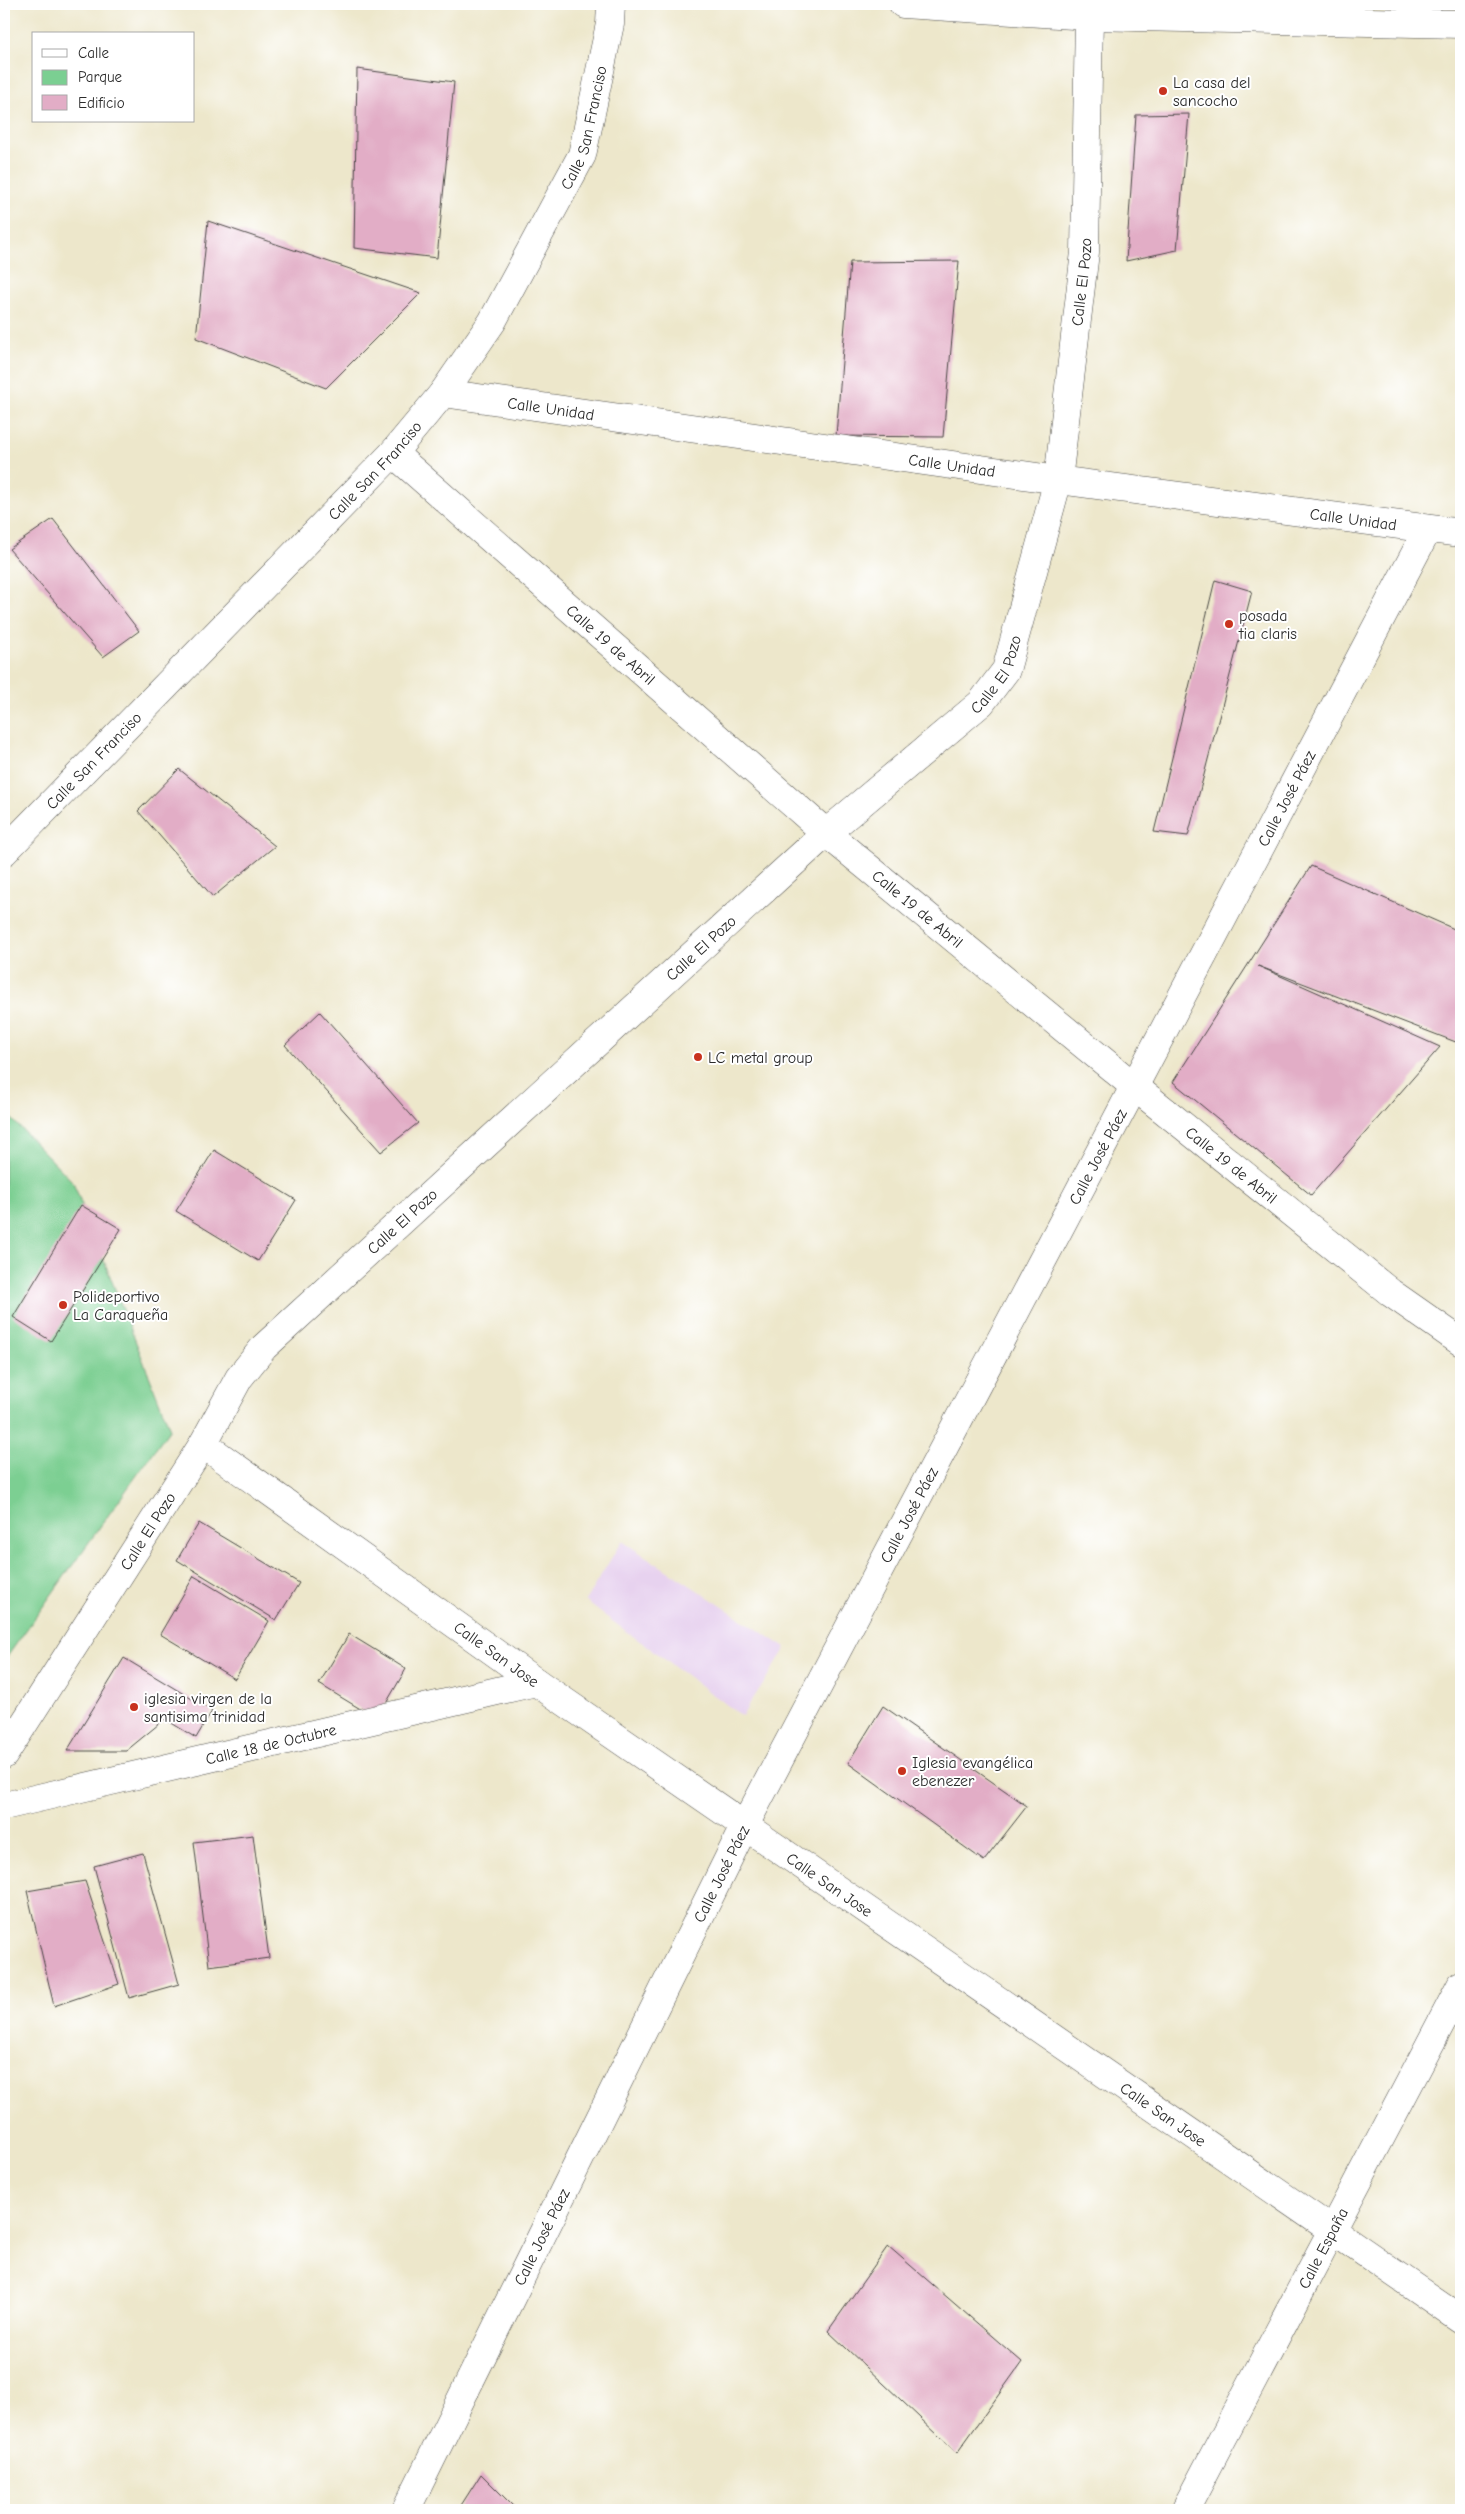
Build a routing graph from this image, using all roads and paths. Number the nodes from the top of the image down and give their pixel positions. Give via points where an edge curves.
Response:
1 (611, 4) edge
2 (903, 4) edge
3 (1089, 16) junction
4 (1461, 24) edge
5 (443, 393) junction
6 (393, 452) junction
7 (1058, 480) junction
8 (1428, 529) junction
9 (1461, 533) edge
10 (826, 833) junction
11 (4, 852) edge
12 (1135, 1087) junction
13 (1461, 1342) edge
14 (203, 1444) junction
15 (536, 1682) junction
16 (4, 1755) edge
17 (4, 1806) edge
18 (745, 1825) junction
19 (1461, 1985) edge
20 (1331, 2229) junction
21 (1461, 2319) edge
22 (406, 2510) edge
23 (1185, 2510) edge

1 - 5 street, Calle San Franciso via 610,24 582,155 492,322
2 - 3 street
3 - 4 street
3 - 7 street, Calle El Pozo via 1085,252
5 - 6 street, Calle San Franciso
5 - 7 street, Calle Unidad
6 - 10 street, Calle 19 de Abril
6 - 11 street, Calle San Franciso
7 - 8 street, Calle Unidad
7 - 10 street, Calle El Pozo via 1006,670 981,703
8 - 9 street, Calle Unidad
8 - 12 street, Calle José Páez
10 - 12 street, Calle 19 de Abril
10 - 14 street, Calle El Pozo via 264,1347 239,1378
12 - 13 street, Calle 19 de Abril via 1391,1293
12 - 18 street, Calle José Páez
14 - 15 street, Calle San Jose
14 - 16 street, Calle El Pozo
15 - 17 street, Calle 18 de Octubre
15 - 18 street, Calle San Jose
18 - 20 street, Calle San Jose
18 - 22 street, Calle José Páez
19 - 20 street, Calle España
20 - 21 street, Calle San Jose
20 - 23 street, Calle España

